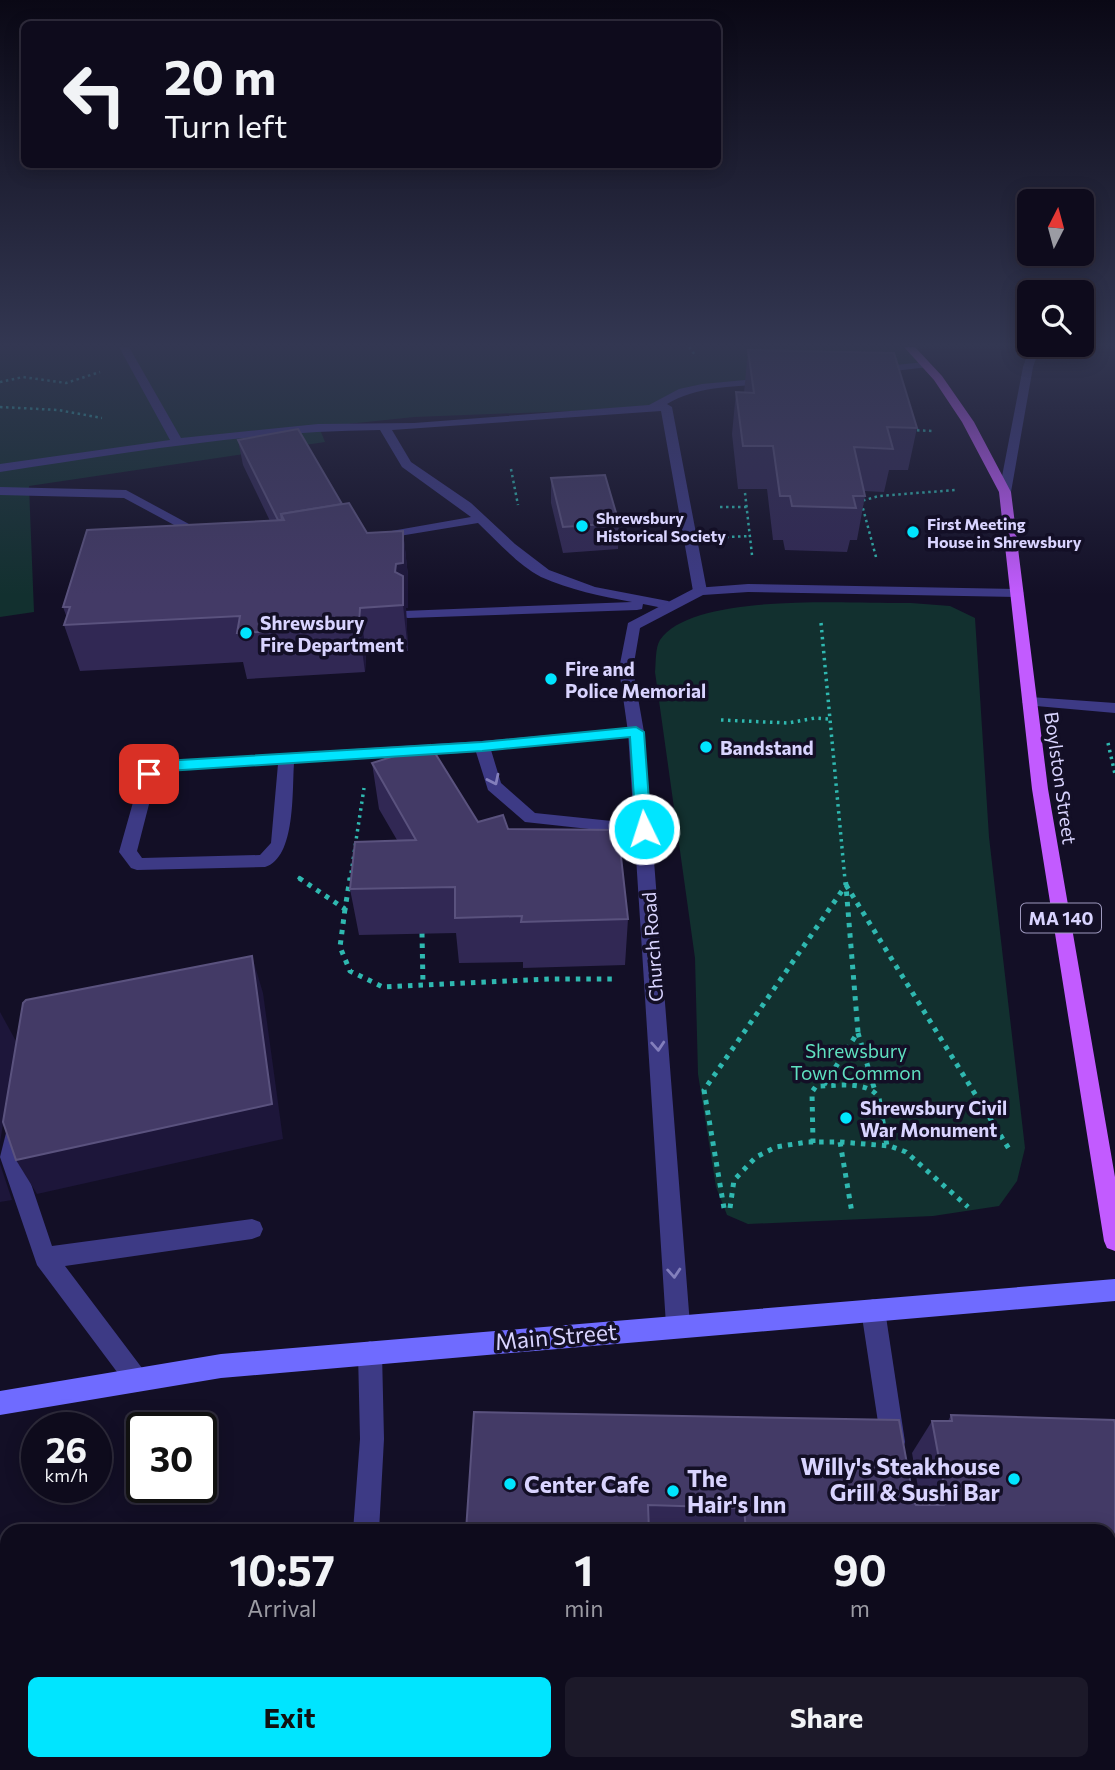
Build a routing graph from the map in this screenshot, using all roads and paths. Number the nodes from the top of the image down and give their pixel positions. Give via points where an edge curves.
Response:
1 (170, 430) edge
2 (294, 430) edge
3 (386, 430) edge
4 (670, 430) edge
5 (909, 430) edge
6 (972, 430) edge
7 (1016, 430) edge
8 (933, 431) dead end
9 (177, 442) junction
10 (0, 455) edge
11 (20, 466) junction
12 (0, 468) edge
13 (511, 469) dead end
14 (0, 489) edge
15 (955, 490) dead end
16 (515, 492) dead end
17 (1005, 492) junction
18 (745, 493) dead end
19 (480, 519) junction
20 (362, 540) edge
21 (216, 541) edge
22 (752, 558) dead end
23 (877, 559) dead end
24 (700, 591) junction
25 (1017, 593) junction
26 (668, 605) junction
27 (408, 614) dead end
28 (820, 619) dead end
29 (1030, 702) junction
30 (1115, 708) edge
31 (829, 719) junction
32 (721, 720) dead end
33 (636, 732) junction
34 (1108, 743) dead end
35 (482, 747) junction
36 (287, 758) junction
37 (1115, 774) edge
38 (366, 776) dead end
39 (644, 829) junction
40 (270, 855) junction
41 (846, 885) junction
42 (345, 909) junction
43 (422, 933) dead end
44 (654, 980) junction
45 (423, 985) junction
46 (858, 1032) junction
47 (824, 1084) junction
48 (875, 1091) junction
49 (20, 1103) edge
50 (840, 1142) junction
51 (813, 1143) junction
52 (887, 1146) junction
53 (1009, 1149) dead end
54 (968, 1207) dead end
55 (852, 1213) dead end
56 (252, 1229) dead end
57 (1115, 1241) edge
58 (46, 1258) junction
59 (1115, 1290) edge
60 (873, 1310) junction
61 (678, 1325) junction
62 (370, 1353) junction
63 (137, 1380) junction
64 (0, 1403) edge
65 (898, 1465) edge
66 (366, 1524) edge

1 - 9 street
2 - 9 street
3 - 19 street via 406,464
4 - 24 street
5 - 8 path
6 - 17 main road, Boylston Street / MA 140
7 - 17 street
9 - 11 street
10 - 11 street
11 - 12 street
11 - 14 street
13 - 16 path
14 - 21 street via 126,494
15 - 23 path via 861,500
17 - 25 main road, Boylston Street / MA 140
18 - 22 path
19 - 20 street
19 - 26 street via 544,573 592,590
24 - 25 street, Church Road
24 - 26 street, Church Road
25 - 29 main road, Boylston Street / MA 140
26 - 27 street
26 - 33 street, Church Road via 633,626 626,669
28 - 31 path
29 - 30 street
29 - 57 main road, Boylston Street / MA 140 via 1040,789
31 - 32 path via 788,723
31 - 41 path
33 - 35 street
33 - 39 street, Church Road
34 - 37 path
35 - 36 street
35 -> 39 street via 494,786 531,818
36 - 40 street via 279,844
36 - 40 street via 164,766 149,774 128,852 137,864 265,861
38 - 42 path
39 - 44 street, Church Road
40 - 42 path
41 - 46 path
41 - 51 path via 704,1090 727,1208 734,1180 756,1157 776,1147
41 - 53 path
42 - 45 path via 340,947 350,971 383,987
43 - 45 path
44 - 45 path
44 -> 61 street, Church Road
46 - 47 path
46 - 48 path
47 - 48 path
47 - 51 path via 812,1092
48 - 52 path
49 - 58 street via 11,1157
50 - 51 path
50 - 52 path
50 - 55 path
52 - 54 path via 906,1152
56 - 58 street
58 - 63 street
59 - 60 main road, Main Street
60 - 61 main road, Main Street
60 - 65 street
61 - 62 main road, Main Street
62 - 63 main road, Main Street via 221,1366
62 - 66 street via 372,1439
63 - 64 main road, Main Street

